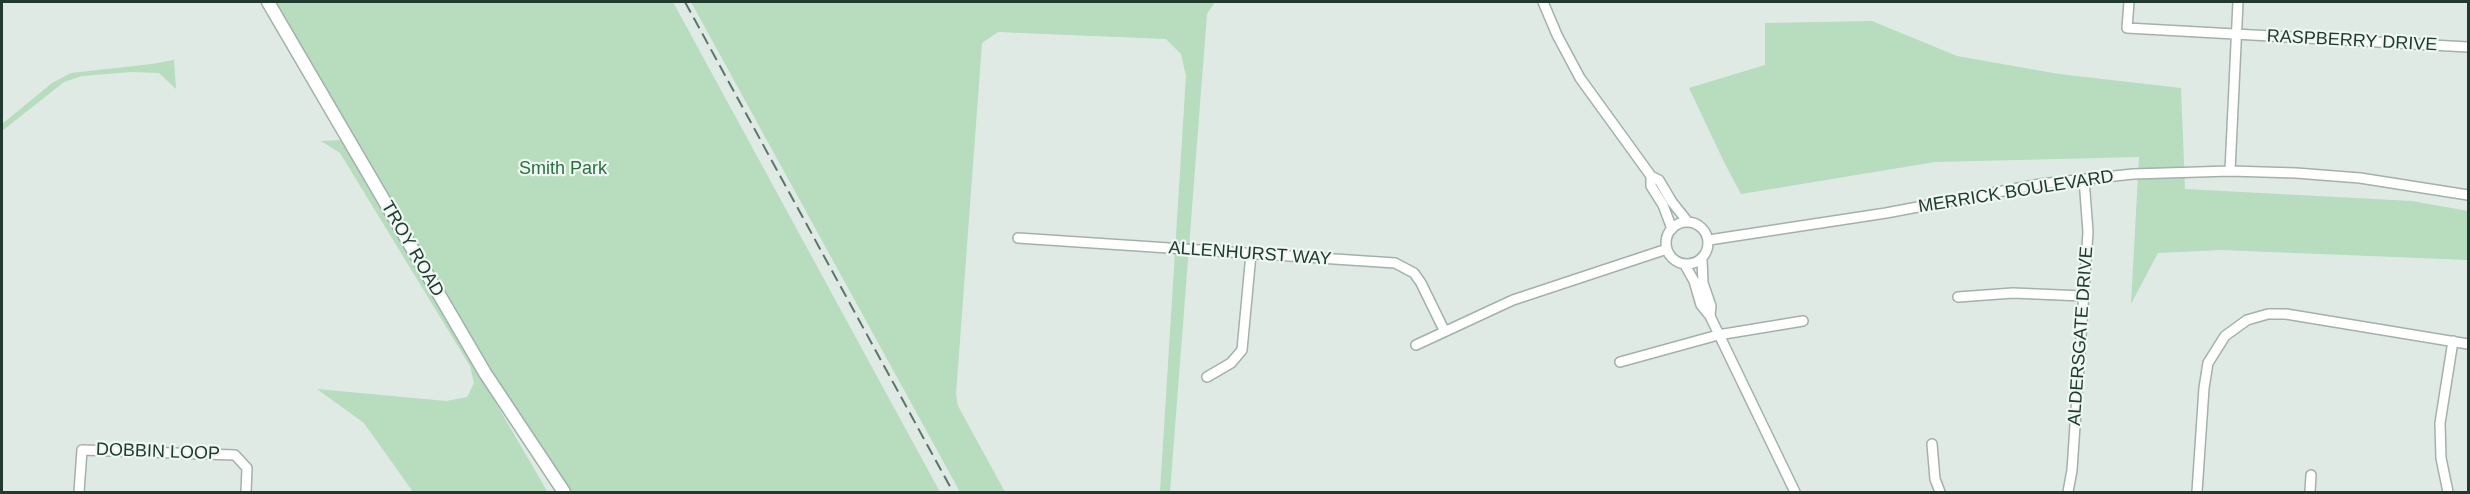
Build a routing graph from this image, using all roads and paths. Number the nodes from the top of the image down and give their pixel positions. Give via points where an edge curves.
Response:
1 (268, 2) edge
2 (1543, 2) edge
3 (2129, 2) edge
4 (2238, 2) edge
5 (2236, 34) junction
6 (2469, 47) edge
7 (2230, 171) junction
8 (1651, 176) junction
9 (2084, 179) junction
10 (2469, 195) edge
11 (1688, 222) junction
12 (1672, 229) junction
13 (1018, 238) dead end
14 (1708, 240) junction
15 (1666, 249) junction
16 (1251, 254) junction
17 (1702, 259) junction
18 (1685, 265) junction
19 (2083, 296) junction
20 (1958, 297) dead end
21 (1710, 316) junction
22 (1803, 321) dead end
23 (1444, 330) junction
24 (1718, 335) junction
25 (2453, 341) junction
26 (2469, 344) edge
27 (1416, 345) dead end
28 (1620, 362) dead end
29 (1207, 377) dead end
30 (1932, 444) dead end
31 (2311, 475) dead end
32 (79, 492) edge
33 (246, 492) edge
34 (564, 492) edge
35 (1796, 492) edge
36 (1940, 492) edge
37 (2068, 492) edge
38 (2197, 492) edge
39 (2310, 492) edge
40 (2448, 492) edge

1 - 34 street, TROY ROAD via 473,352
2 - 8 street via 1580,78
3 - 5 street, RASPBERRY DRIVE via 2127,28
4 - 5 street
5 - 6 street, RASPBERRY DRIVE
5 - 7 street
7 - 9 street, MERRICK BOULEVARD
7 - 10 street, MERRICK BOULEVARD via 2360,178
8 - 11 street via 1659,180
8 - 12 street
9 - 14 street, MERRICK BOULEVARD
9 - 19 street, ALDERSGATE DRIVE via 2088,232
11 - 12 street
11 - 14 street via 1702,227
12 - 15 street
13 - 16 street, ALLENHURST WAY
14 - 17 street via 1708,250
15 - 18 street via 1672,258
15 - 23 street via 1513,300
16 - 23 street, ALLENHURST WAY via 1395,263 1406,267 1421,283
16 - 29 street via 1242,350 1231,363
17 - 18 street
17 - 21 street
18 - 21 street via 1701,305
19 - 20 street via 2030,292
19 - 37 street, ALDERSGATE DRIVE
21 - 24 street
22 - 24 street
23 - 27 street
24 - 28 street
24 - 35 street
25 - 26 street
25 - 38 street via 2286,314 2258,316 2236,327 2219,343 2206,369
25 - 40 street via 2440,423 2441,458
30 - 36 street
31 - 39 street
32 - 33 street, DOBBIN LOOP via 82,450 235,455 247,468

